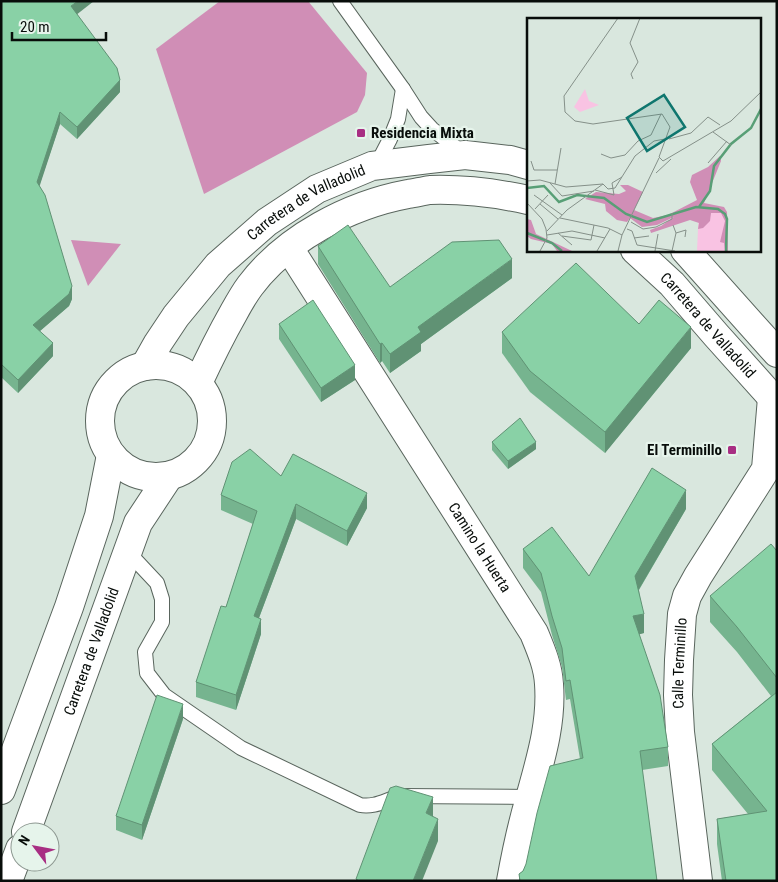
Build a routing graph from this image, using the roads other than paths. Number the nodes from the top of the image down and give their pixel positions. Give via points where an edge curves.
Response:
1 (340, 1) edge
2 (403, 89) junction
3 (465, 155) junction
4 (527, 165) edge
5 (376, 166) junction
6 (527, 200) edge
7 (289, 248) junction
8 (636, 251) edge
9 (686, 251) edge
10 (777, 353) edge
11 (145, 366) junction
12 (198, 383) junction
13 (775, 400) edge
14 (111, 455) junction
15 (771, 469) edge
16 (168, 476) junction
17 (128, 552) junction
18 (1, 790) edge
19 (530, 796) junction
20 (30, 822) edge
21 (510, 881) edge
22 (698, 881) edge

1 - 2 lane
2 - 3 lane via 432,129
2 - 5 lane via 398,119
3 - 4 main road, Carretera de Valladolid
3 - 5 main road, Carretera de Valladolid
5 - 11 main road, Carretera de Valladolid via 317,189 267,222 218,266 176,316
6 - 7 main road, Carretera de Valladolid via 469,190 428,190 388,198 344,214
7 - 12 main road, Carretera de Valladolid via 249,286
7 - 19 main road, Camino la Huerta via 534,633 545,660 549,709 546,740
8 - 13 main road, Carretera de Valladolid via 672,284
9 - 10 main road
11 - 12 main road via 165,365 183,371
11 - 14 main road via 128,372 113,384 104,401 100,419 102,438
12 - 16 main road via 212,413 212,430 207,446 184,470
13 - 15 main road, Calle Terminillo
14 - 16 main road via 136,474 152,478
14 - 18 main road via 99,516
15 - 22 main road, Calle Terminillo via 698,576 682,614 678,694 680,732
16 - 17 main road, Carretera de Valladolid via 138,522
17 - 19 lane via 157,583 162,599 162,622 145,652 146,673 164,695 241,748 360,805 379,804 401,796
17 - 20 main road, Carretera de Valladolid
19 - 21 main road, Camino la Huerta

